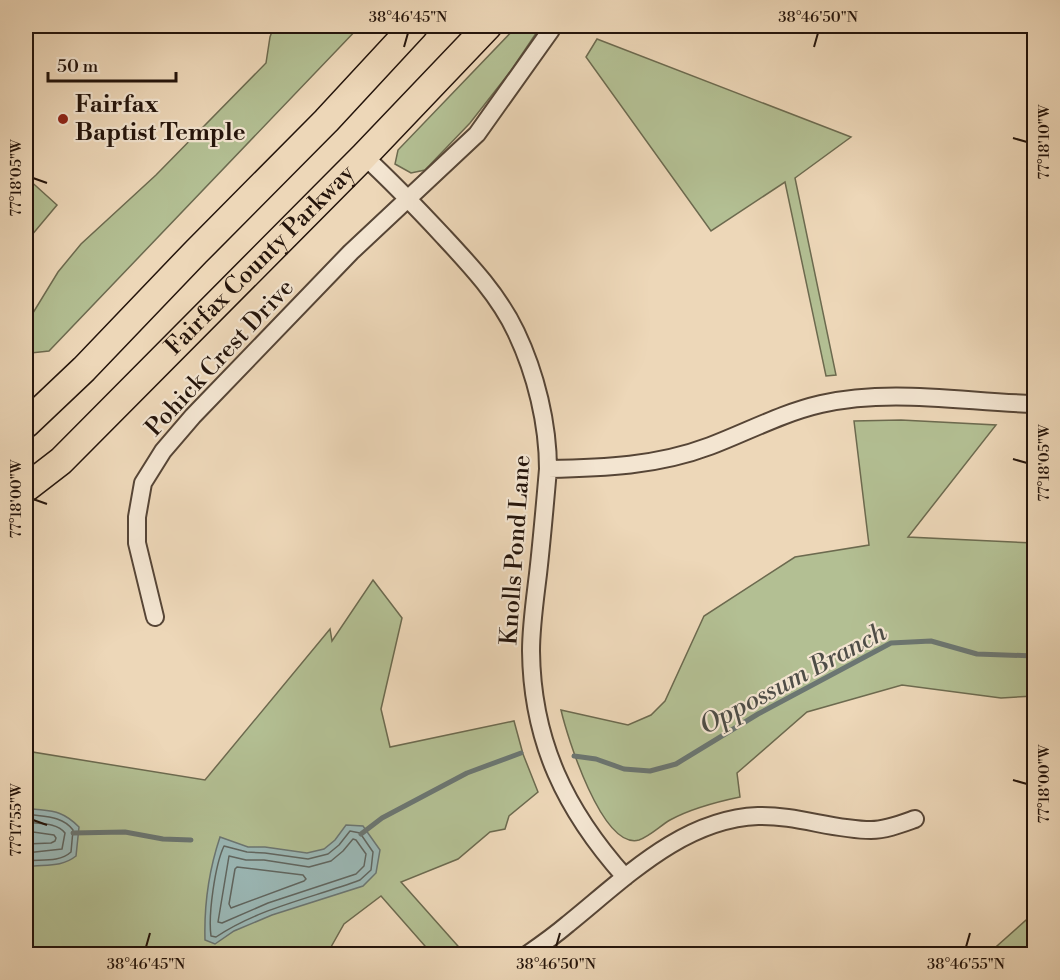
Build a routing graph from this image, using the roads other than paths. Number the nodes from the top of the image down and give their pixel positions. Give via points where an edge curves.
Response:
1 (414, 26) edge
2 (488, 26) edge
3 (551, 30) dead end
4 (364, 156) junction
5 (408, 198) junction
6 (1035, 404) edge
7 (26, 424) edge
8 (548, 469) junction
9 (26, 488) edge
10 (155, 617) dead end
11 (915, 819) dead end
12 (625, 877) junction
13 (528, 954) edge

1 - 7 highway, Fairfax County Parkway via 326,121
2 - 4 highway, Fairfax County Parkway
3 - 5 street, Pohick Crest Drive via 477,134
4 - 5 street, Knolls Pond Lane
4 - 9 highway, Fairfax County Parkway via 61,461
5 - 8 street, Knolls Pond Lane via 469,264 516,331 537,392 548,441
5 - 10 street, Pohick Crest Drive via 351,252 163,451 144,483 136,517 137,543
6 - 8 street via 889,397 852,399 792,412 710,446 666,459 636,465
8 - 12 street, Knolls Pond Lane via 531,649 537,714 569,802
11 - 12 street via 873,830 780,816 732,820 678,840
12 - 13 street

